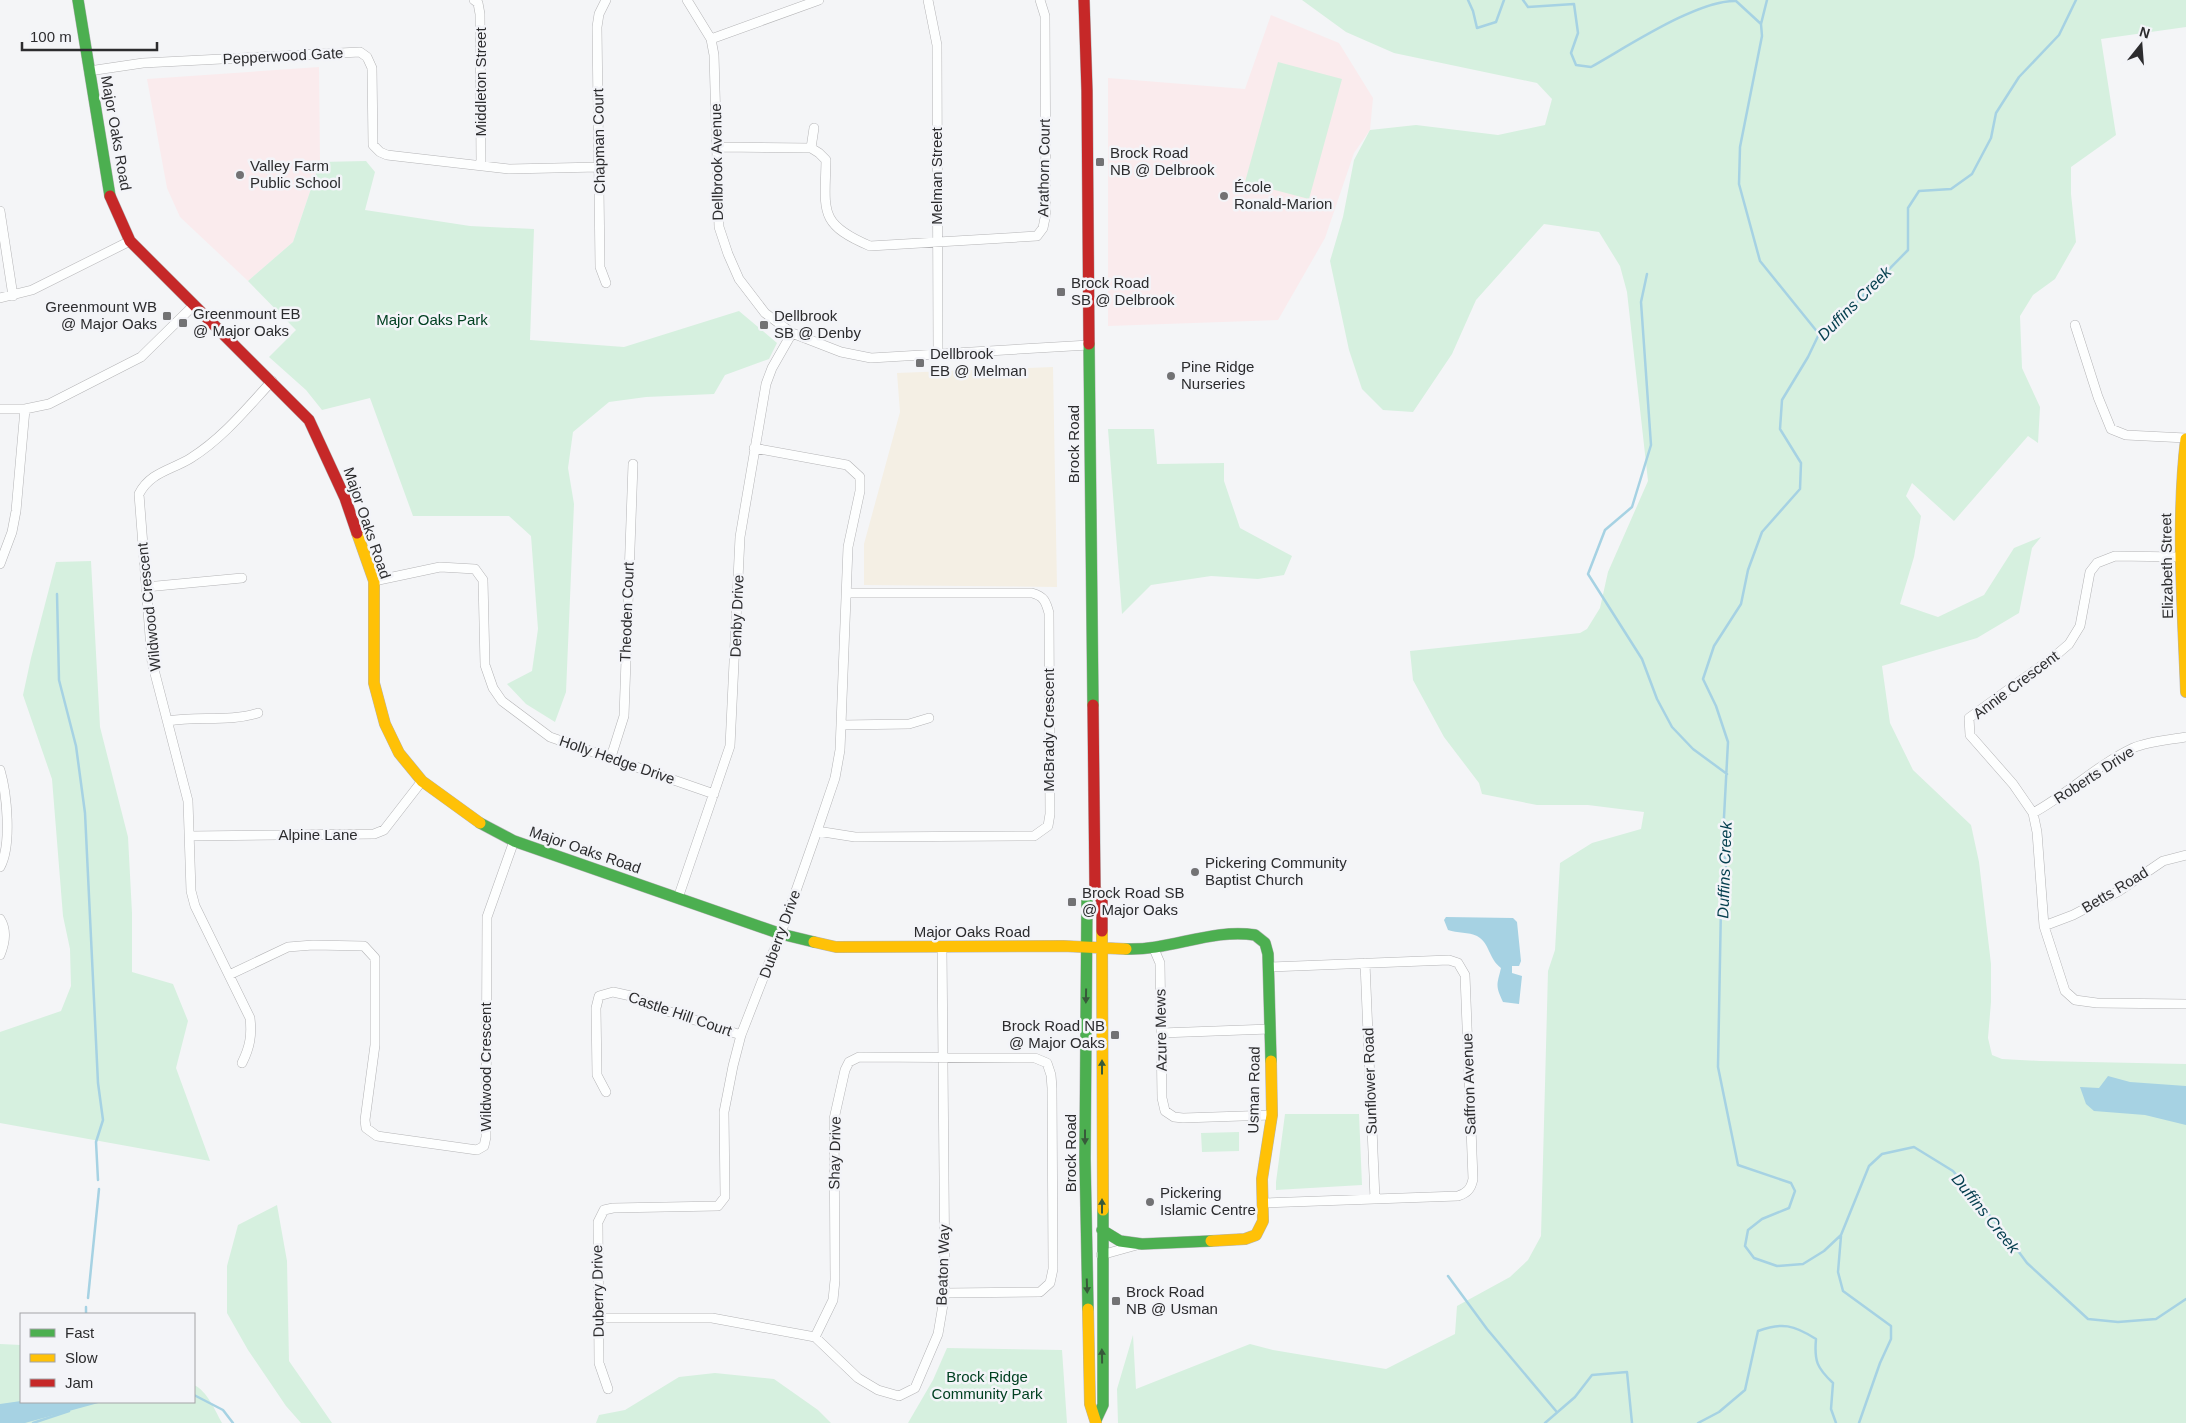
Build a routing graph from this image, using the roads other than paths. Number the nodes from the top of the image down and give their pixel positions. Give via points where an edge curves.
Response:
1 (78, 0) edge
2 (474, 0) edge
3 (606, 0) edge
4 (687, 0) edge
5 (819, 0) edge
6 (928, 0) edge
7 (1040, 0) edge
8 (1084, 0) edge
9 (806, 2) edge
10 (711, 39) junction
11 (90, 71) junction
12 (814, 128) dead end
13 (718, 147) junction
14 (811, 148) junction
15 (481, 165) junction
16 (599, 167) junction
17 (0, 211) edge
18 (130, 241) junction
19 (938, 242) junction
20 (606, 282) dead end
21 (13, 296) junction
22 (0, 298) edge
23 (194, 305) junction
24 (2075, 325) dead end
25 (792, 333) junction
26 (1089, 345) junction
27 (938, 353) junction
28 (272, 381) junction
29 (0, 409) edge
30 (26, 409) junction
31 (2186, 438) edge
32 (754, 448) junction
33 (632, 464) dead end
34 (2182, 557) junction
35 (0, 561) edge
36 (242, 578) dead end
37 (374, 581) junction
38 (146, 588) junction
39 (847, 593) junction
40 (2186, 692) edge
41 (258, 714) dead end
42 (929, 718) dead end
43 (168, 722) junction
44 (842, 725) junction
45 (2186, 737) edge
46 (611, 757) junction
47 (0, 770) edge
48 (422, 781) junction
49 (714, 794) junction
50 (2033, 813) junction
51 (817, 831) junction
52 (190, 836) junction
53 (514, 841) junction
54 (2186, 855) edge
55 (0, 867) edge
56 (1095, 888) junction
57 (678, 898) junction
58 (0, 919) edge
59 (2044, 926) junction
60 (781, 934) junction
61 (942, 947) junction
62 (1086, 947) junction
63 (1102, 949) junction
64 (1154, 949) junction
65 (0, 955) edge
66 (1366, 963) junction
67 (1268, 967) junction
68 (229, 975) junction
69 (2186, 1004) edge
70 (1270, 1029) junction
71 (1161, 1033) junction
72 (742, 1035) junction
73 (942, 1058) junction
74 (242, 1063) dead end
75 (606, 1092) dead end
76 (1272, 1115) junction
77 (1375, 1199) junction
78 (1263, 1203) junction
79 (1102, 1230) junction
80 (1086, 1237) junction
81 (1142, 1244) junction
82 (1102, 1255) junction
83 (945, 1293) junction
84 (598, 1318) junction
85 (815, 1337) junction
86 (608, 1389) dead end
87 (1096, 1421) edge

1 - 11 street, Major Oaks Road
2 - 15 street, Middleton Street via 480,14
3 - 16 street, Chapman Court via 599,14 598,27
4 - 10 street, Dellbrook Avenue
5 - 9 street
6 - 19 street, Melman Street via 937,45
7 - 19 street, Arathorn Court via 1045,16 1046,213 1043,228 1037,236
8 - 26 street, Brock Road
9 - 10 street
10 - 13 street, Dellbrook Avenue
11 - 15 street, Pepperwood Gate via 143,63 360,52 372,68 373,145 380,152
11 - 18 street, Major Oaks Road via 110,196
12 - 14 street
13 - 14 street
13 - 25 street, Dellbrook Avenue via 718,227 728,254 739,279 765,313
14 - 19 street, Arathorn Court via 826,160 827,216 848,236 870,246
15 - 16 street, Pepperwood Gate via 509,169
16 - 20 street, Chapman Court via 600,267
17 - 21 street
18 - 21 street via 32,290
18 - 23 street, Major Oaks Road
19 - 27 street, Melman Street
21 - 22 street
23 - 28 street, Major Oaks Road
23 - 30 street via 141,357 49,404
24 - 31 street via 2110,429 2126,435
25 - 27 street, Dellbrook Avenue via 841,352 871,358
25 - 32 street, Denby Drive via 766,384
26 - 27 street, Dellbrook Avenue
26 - 56 street, Brock Road
28 - 37 street, Major Oaks Road via 309,420 324,449
28 - 38 street, Wildwood Crescent via 225,432 192,458 145,481 139,494
29 - 30 street
30 - 35 street via 16,511 12,532
31 - 34 street, Elizabeth Street via 2182,464
32 - 39 street, Duberry Drive via 847,465 860,477 848,547
32 - 49 street, Denby Drive via 740,537 730,746
33 - 46 street, Theoden Court via 624,716
34 - 40 street, Elizabeth Street
34 - 50 street, Annie Crescent via 2115,556 2097,563 2090,572 2080,626 2069,644 1969,718 1970,735 2013,784
36 - 38 street
37 - 46 street, Holly Hedge Drive via 440,567 475,569 483,580 485,665 493,688 502,701 550,737
37 - 48 street, Major Oaks Road via 374,683 378,704 399,754
38 - 43 street, Wildwood Crescent via 152,662
39 - 44 street, Duberry Drive
39 - 51 street, McBrady Crescent via 1041,595 1049,613 1050,814 1048,826 1034,836 855,837
41 - 43 street via 242,718
42 - 44 street via 909,724
43 - 52 street, Wildwood Crescent via 188,801
44 - 51 street, Duberry Drive via 834,778
45 - 50 street, Roberts Drive via 2135,747
46 - 49 street, Holly Hedge Drive
47 - 55 street via 5,788 6,842
48 - 52 street, Alpine Lane via 384,830 374,834
48 - 53 street, Major Oaks Road via 478,822
49 - 57 street, Denby Drive
50 - 59 street, Annie Crescent
51 - 60 street, Duberry Drive
52 - 68 street, Wildwood Crescent via 191,891 195,906
53 - 57 street, Major Oaks Road
53 - 68 street, Wildwood Crescent via 486,918 486,1137 484,1146 477,1150 377,1136 366,1128 375,1045 375,958 364,946 288,947
54 - 59 street, Betts Road via 2163,861 2119,891
56 - 62 street, Brock Road via 1087,899
56 - 63 street, Brock Road via 1102,901
57 - 60 street, Major Oaks Road
58 - 65 street via 5,939
59 - 69 street, Annie Crescent via 2065,991 2075,1000 2097,1004
60 - 61 street, Major Oaks Road via 836,947
60 - 72 street, Duberry Drive
61 - 62 street, Major Oaks Road
61 - 73 street, Beaton Way
62 - 63 street, Major Oaks Road
62 -> 80 street, Brock Road
63 - 64 street, Major Oaks Road
79 -> 63 street, Brock Road
64 - 67 street, Usman Road via 1200,939 1249,934 1265,943
64 - 71 street, Azure Mews via 1160,963
66 - 67 street, Saffron Avenue
66 - 77 street, Sunflower Road
66 - 77 street, Saffron Avenue via 1449,960 1462,968 1465,985 1472,1184 1458,1196
67 - 70 street, Usman Road
68 - 74 street, Wildwood Crescent via 250,1018 252,1033
70 - 71 street
70 - 76 street, Usman Road
71 - 76 street, Azure Mews via 1162,1098 1169,1115 1183,1118
72 - 75 street, Castle Hill Court via 680,1016 631,996 613,992 599,996 596,1008 597,1075
72 - 84 street, Duberry Drive via 724,1112 725,1197 718,1206 604,1210 598,1222
73 - 83 street, Beaton Way
73 - 83 street, Shay Drive via 1035,1058 1047,1063 1052,1075 1053,1269 1050,1283 1040,1292
73 - 85 street, Shay Drive via 859,1058 849,1062 845,1070 834,1119 833,1300
76 - 78 street, Usman Road via 1262,1179
77 - 78 street, Saffron Avenue
78 - 81 street, Usman Road via 1262,1226 1252,1238
79 - 81 street, Usman Road via 1120,1241
79 - 82 street, Brock Road
80 - 82 street
80 -> 87 street, Brock Road via 1090,1404
81 - 82 street, Usman Road
87 -> 82 street, Brock Road via 1103,1405
83 - 85 street, Beaton Way via 938,1334 915,1388 899,1396 878,1390 858,1378
84 - 85 street via 712,1318
84 - 86 street, Duberry Drive via 599,1363

